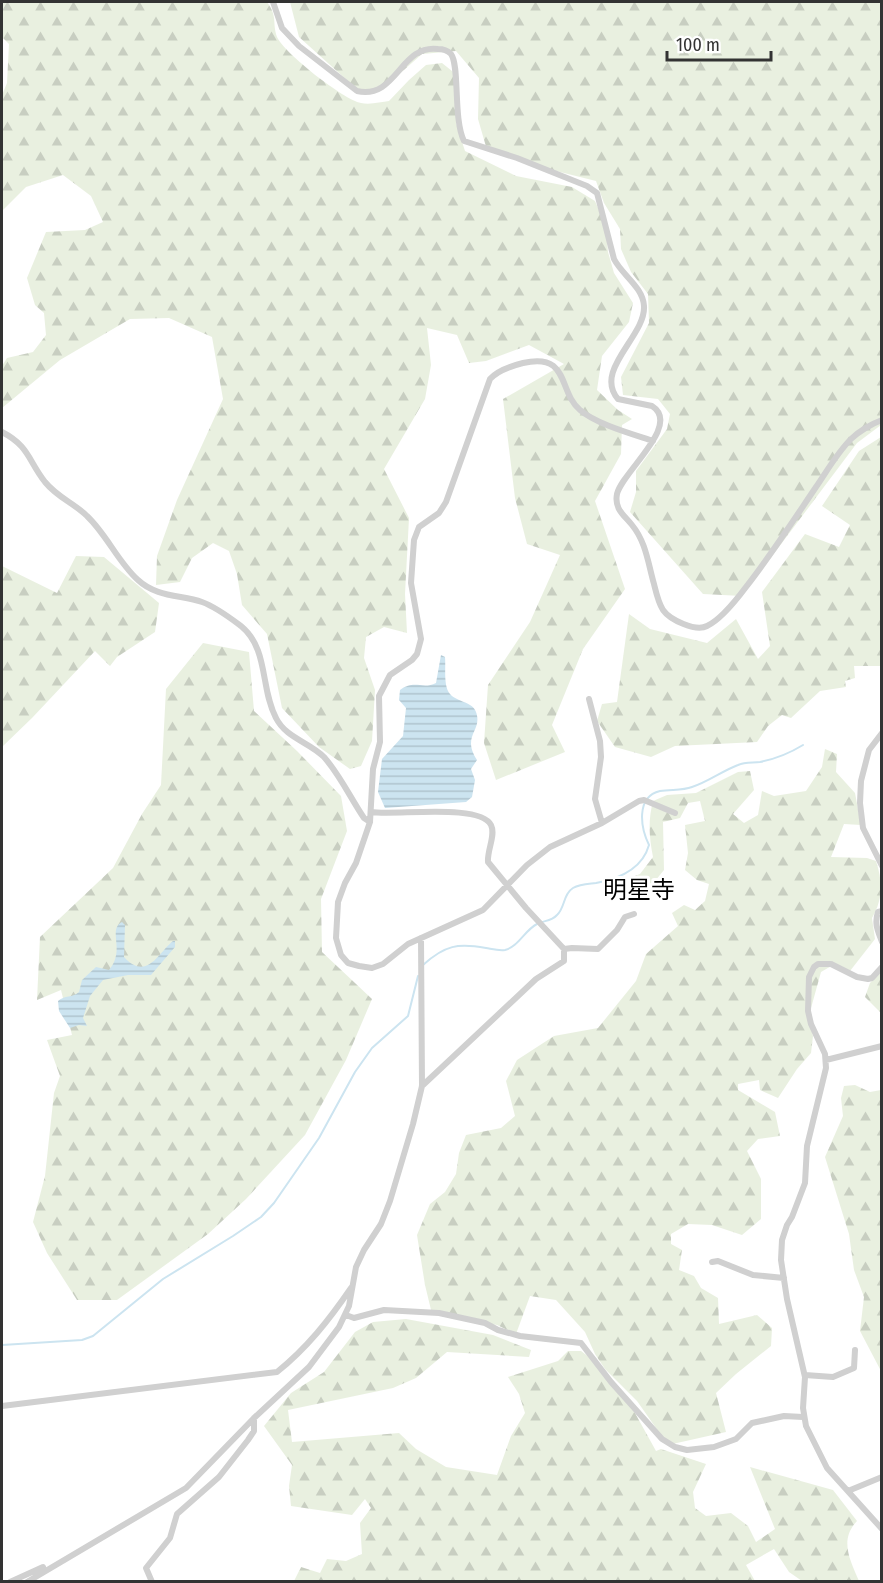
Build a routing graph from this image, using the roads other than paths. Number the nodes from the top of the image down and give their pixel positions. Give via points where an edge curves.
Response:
1 (273, 2) edge
2 (882, 420) edge
3 (2, 432) edge
4 (653, 441) junction
5 (589, 699) dead end
6 (882, 733) edge
7 (371, 812) junction
8 (675, 813) dead end
9 (370, 822) junction
10 (602, 823) junction
11 (882, 866) edge
12 (508, 885) junction
13 (882, 910) edge
14 (634, 914) dead end
15 (422, 938) junction
16 (882, 942) edge
17 (564, 949) junction
18 (882, 967) edge
19 (882, 1046) edge
20 (826, 1060) junction
21 (422, 1086) junction
22 (712, 1262) dead end
23 (784, 1278) junction
24 (353, 1285) junction
25 (346, 1315) junction
26 (855, 1350) dead end
27 (805, 1375) junction
28 (2, 1407) edge
29 (803, 1417) junction
30 (254, 1418) junction
31 (882, 1477) edge
32 (848, 1491) junction
33 (882, 1529) edge
34 (60, 1561) junction
35 (10, 1581) edge
36 (27, 1581) edge
37 (152, 1581) edge

1 - 4 street via 282,28 305,52 357,91 378,90 421,50 444,50 451,55 454,65 457,124 464,141 517,158 597,193 614,259 641,293 644,308 610,386 618,399 645,403 656,409 660,427
2 - 4 street via 852,438 738,598 704,628 680,621 663,610 644,545 617,506 622,481
3 - 9 street via 22,446 45,483 61,499 91,520 139,581 159,592 212,606 251,636 260,652 276,719 286,732 314,747 326,759
4 - 7 street via 579,410 548,363 536,361 508,368 490,379 446,502 439,513 419,527 414,540 411,583 421,639 417,654 390,675 378,696 380,742 373,769
5 - 10 street via 600,741 595,792
6 - 11 street via 869,750 860,803 863,828
7 - 9 street
7 - 12 street via 444,811 486,819 492,832 488,862
8 - 10 street via 644,800
9 - 15 street via 338,902 336,938 341,955 348,963 372,968
10 - 12 street via 550,847
12 - 15 street via 483,910
12 - 17 street
13 - 16 street via 876,920
14 - 17 street via 625,917 598,949
15 - 21 street
17 - 21 street via 560,965 536,979
18 - 20 street via 868,980 831,964 814,967 809,977 808,1011
19 - 20 street
20 - 23 street via 807,1146 806,1183 782,1240
21 - 24 street via 390,1201 356,1267
22 - 23 street via 753,1275
23 - 27 street
24 - 25 street
24 - 28 street via 314,1338 277,1372
25 - 29 street via 354,1318 384,1310 439,1313 520,1336 581,1343 662,1439 687,1450 736,1439 752,1423 784,1416
25 - 30 street via 309,1367
26 - 27 street via 854,1368 833,1377
27 - 29 street
29 - 32 street via 826,1468
30 - 34 street via 186,1488
30 - 37 street via 254,1431 219,1477 177,1514 170,1538 146,1568
31 - 32 street
32 - 33 street
34 - 35 street
34 - 36 street

